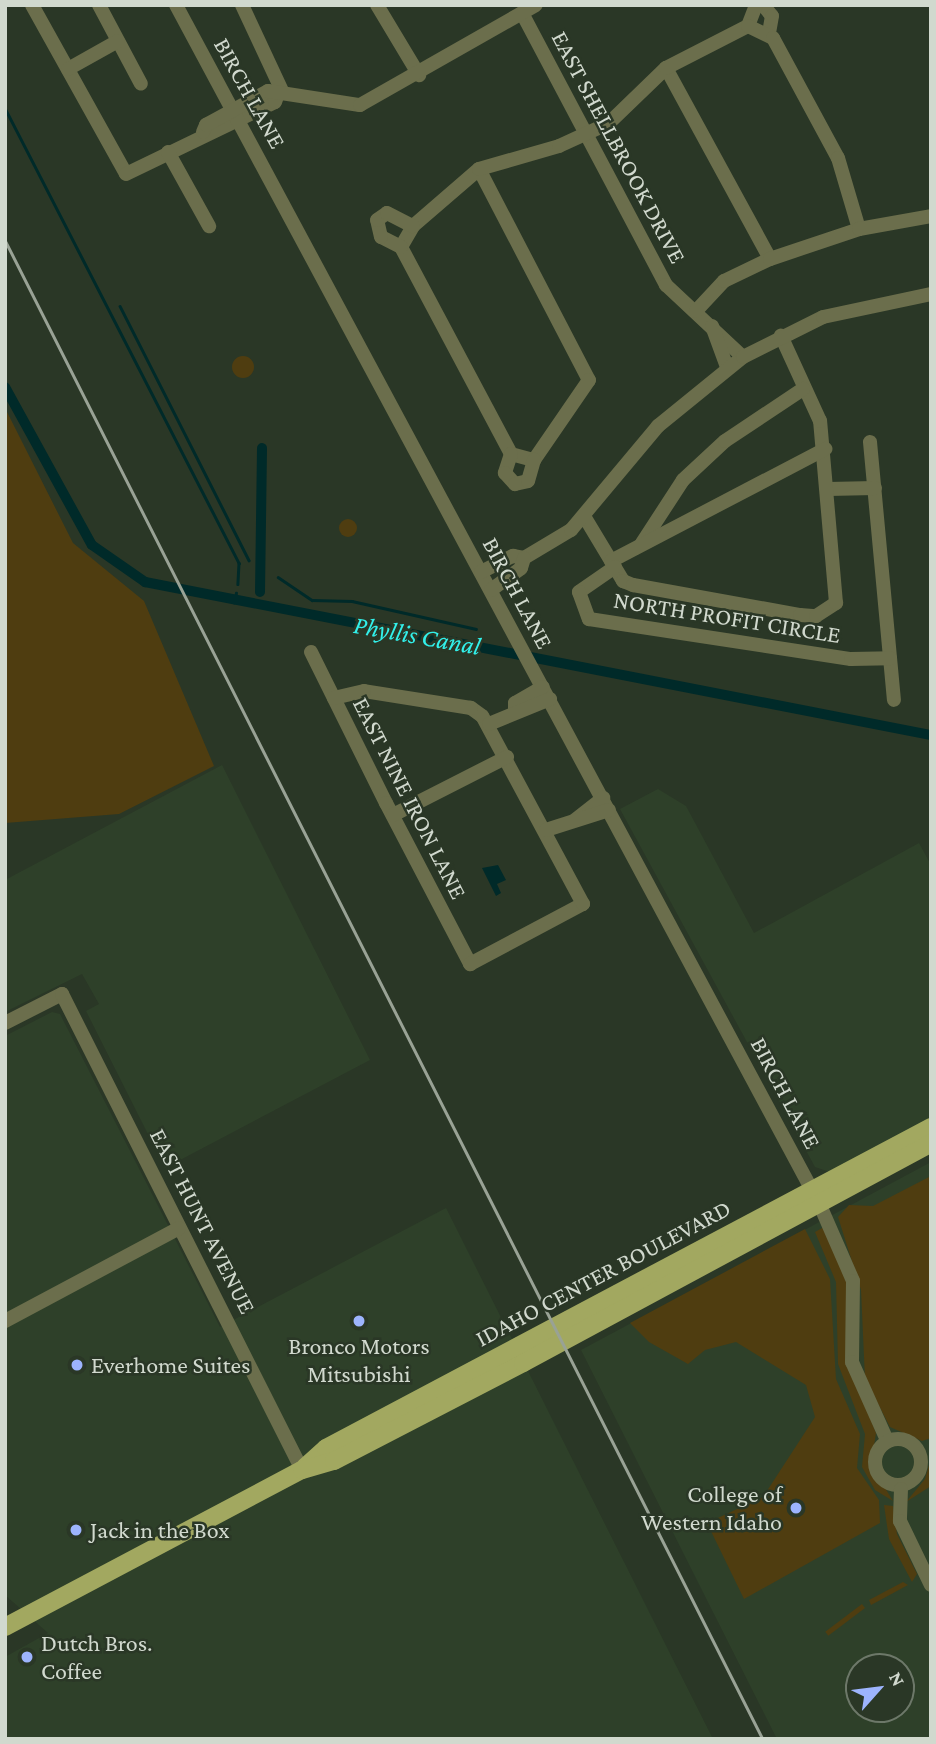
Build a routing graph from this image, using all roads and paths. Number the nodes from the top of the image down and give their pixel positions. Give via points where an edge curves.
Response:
1 (32, 5) edge
2 (99, 5) edge
3 (176, 5) edge
4 (242, 5) edge
5 (377, 5) edge
6 (536, 5) edge
7 (756, 5) edge
8 (762, 5) edge
9 (522, 13) junction
10 (748, 26) junction
11 (769, 33) junction
12 (118, 41) junction
13 (666, 68) junction
14 (68, 69) junction
15 (419, 75) junction
16 (141, 84) dead end
17 (280, 93) junction
18 (235, 115) junction
19 (585, 135) junction
20 (168, 152) junction
21 (479, 169) junction
22 (931, 216) edge
23 (209, 226) dead end
24 (413, 226) junction
25 (859, 229) junction
26 (401, 247) junction
27 (771, 259) junction
28 (931, 294) edge
29 (696, 311) junction
30 (712, 326) junction
31 (780, 336) junction
32 (743, 357) junction
33 (727, 367) junction
34 (803, 389) junction
35 (870, 443) dead end
36 (825, 449) junction
37 (511, 454) junction
38 (534, 460) junction
39 (874, 488) junction
40 (828, 489) junction
41 (584, 516) junction
42 (642, 544) junction
43 (524, 558) junction
44 (613, 564) junction
45 (481, 572) junction
46 (491, 590) junction
47 (310, 652) dead end
48 (890, 659) junction
49 (543, 687) junction
50 (334, 698) junction
51 (894, 700) dead end
52 (489, 724) junction
53 (507, 757) junction
54 (606, 804) junction
55 (393, 815) junction
56 (546, 830) junction
57 (5, 1023) edge
58 (931, 1127) edge
59 (931, 1143) edge
60 (815, 1196) junction
61 (179, 1228) junction
62 (5, 1321) edge
63 (886, 1438) junction
64 (931, 1447) edge
65 (917, 1454) junction
66 (302, 1470) junction
67 (901, 1489) junction
68 (931, 1585) edge
69 (5, 1627) edge

1 - 14 street
2 - 12 street
3 - 18 street, BIRCH LANE
4 - 17 street
5 - 15 street
6 - 9 street
7 - 10 street
8 - 11 street via 772,16
9 - 15 street
9 - 19 street, EAST SHELLBROOK DRIVE
10 - 11 street
10 - 13 street
11 - 25 street via 838,158
12 - 14 street
12 - 16 street
13 - 19 street via 626,111
13 - 27 street
14 - 20 street via 126,174
15 - 17 street via 360,105
17 - 18 street via 275,102
18 - 20 street
18 - 45 street, BIRCH LANE
19 - 21 street
19 - 29 street, EAST SHELLBROOK DRIVE via 666,285
20 - 23 street
21 - 24 street
21 - 38 street via 589,380
22 - 25 street
24 - 26 street
24 - 26 street via 387,213 377,220 381,237
25 - 27 street
26 - 37 street
27 - 29 street via 724,281
28 - 31 street via 858,307
29 - 30 street, EAST SHELLBROOK DRIVE
30 - 32 street, EAST SHELLBROOK DRIVE
30 - 33 street, EAST SHELLBROOK DRIVE
31 - 32 street
31 - 34 street
32 - 33 street
33 - 41 street via 657,426
34 - 36 street via 820,421
34 - 42 street via 748,423 683,480
35 - 39 street
36 - 40 street
36 - 42 street
37 - 38 street
37 - 38 street via 505,473 515,484 528,481
39 - 40 street
39 - 48 street
40 - 44 street via 838,589 836,603 816,616 633,585
41 - 43 street
41 - 44 street
42 - 44 street
43 - 45 street via 513,556
43 - 46 street via 521,568
44 - 48 street, NORTH PROFIT CIRCLE via 579,592 589,619 850,659
45 - 46 street, BIRCH LANE
46 - 49 street, BIRCH LANE
47 - 50 street, EAST NINE IRON LANE
48 - 51 street
49 - 52 street
49 - 54 street, BIRCH LANE
50 - 52 street via 364,691 471,708
50 - 55 street, EAST NINE IRON LANE
52 - 53 street
53 - 55 street
53 - 56 street
54 - 56 street via 581,824 575,820
54 - 60 street, BIRCH LANE
55 - 56 street, EAST NINE IRON LANE via 470,964 583,904
57 - 61 street, EAST HUNT AVENUE via 62,994
58 - 60 main road, IDAHO CENTER BOULEVARD
59 - 60 main road, IDAHO CENTER BOULEVARD
60 - 63 street, BIRCH LANE via 853,1281 852,1362
60 - 66 main road, IDAHO CENTER BOULEVARD via 358,1449
61 - 62 street
61 - 66 street, EAST HUNT AVENUE
63 - 65 street via 906,1441
63 - 67 street via 877,1461 886,1479
64 - 65 street
65 - 67 street via 918,1478
66 - 69 main road, IDAHO CENTER BOULEVARD
67 - 68 street via 900,1521

